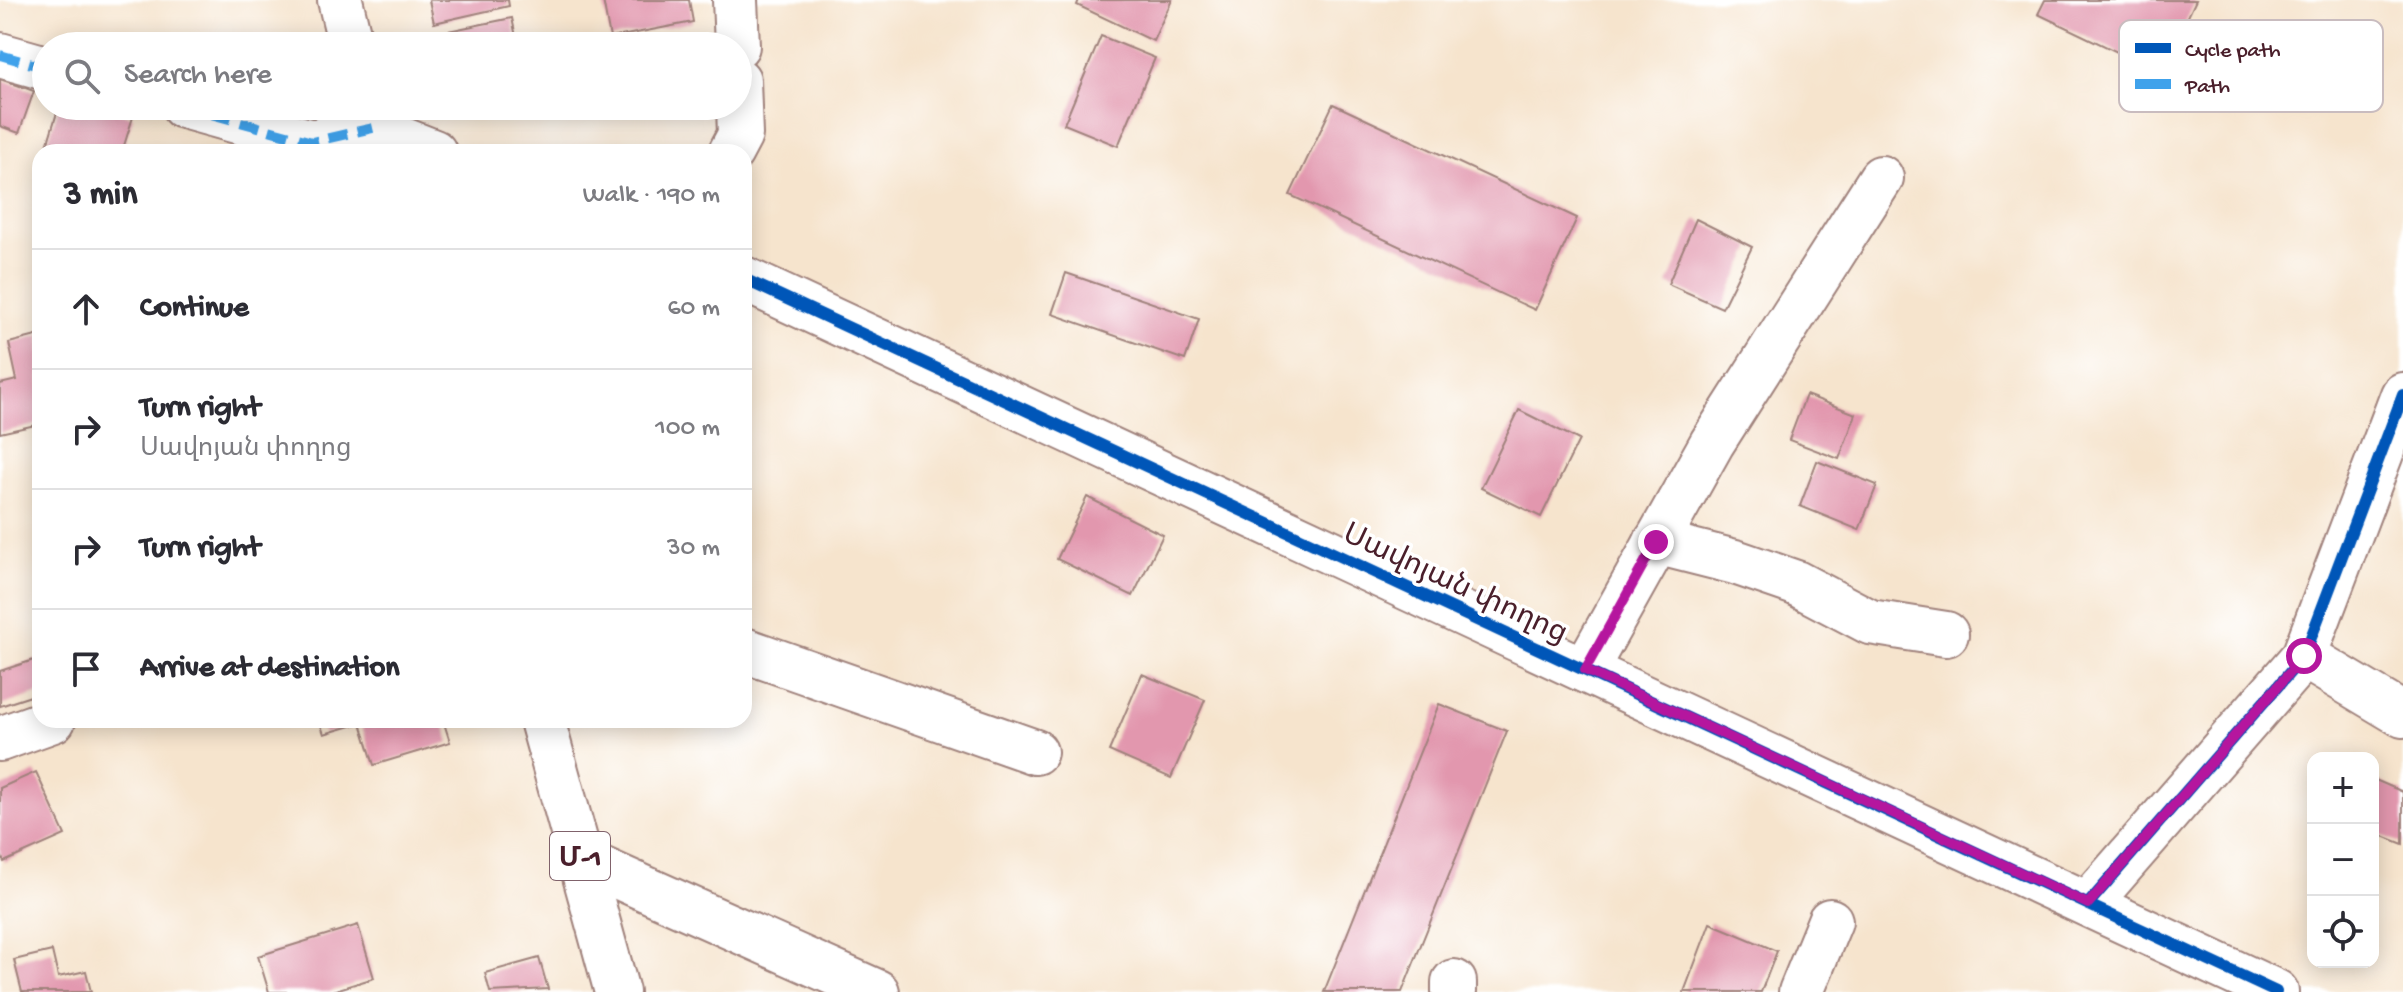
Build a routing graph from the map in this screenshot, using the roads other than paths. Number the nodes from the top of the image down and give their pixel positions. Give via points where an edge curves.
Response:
1 (340, 0) edge
2 (735, 0) edge
3 (348, 32) edge
4 (736, 32) edge
5 (0, 55) edge
6 (32, 64) edge
7 (233, 120) edge
8 (739, 120) edge
9 (373, 129) edge
10 (413, 144) edge
11 (735, 144) edge
12 (1881, 178) dead end
13 (752, 283) edge
14 (2403, 395) edge
15 (1656, 542) junction
16 (1946, 634) dead end
17 (752, 653) edge
18 (2304, 656) junction
19 (1585, 670) junction
20 (2403, 715) edge
21 (32, 728) edge
22 (544, 728) edge
23 (0, 739) edge
24 (1035, 752) dead end
25 (581, 860) junction
26 (2088, 904) junction
27 (1830, 921) dead end
28 (617, 992) edge
29 (877, 992) edge
30 (1801, 992) edge
31 (2276, 992) edge

1 - 3 main road
2 - 4 main road
5 - 6 main road
7 - 9 main road via 312,142
8 - 11 main road
9 - 10 main road
12 - 15 main road via 1712,443
13 - 19 main road, Սավոյան փողոց
14 - 18 main road
15 - 16 main road via 1796,583 1870,622
15 - 19 main road
17 - 24 main road
18 - 20 main road
18 - 26 main road
19 - 26 main road, Սավոյան փողոց
21 - 23 main road
22 - 25 main road, Մ-1
25 - 28 main road, Մ-1
25 - 29 main road
26 - 31 main road, Սավոյան փողոց
27 - 30 main road

